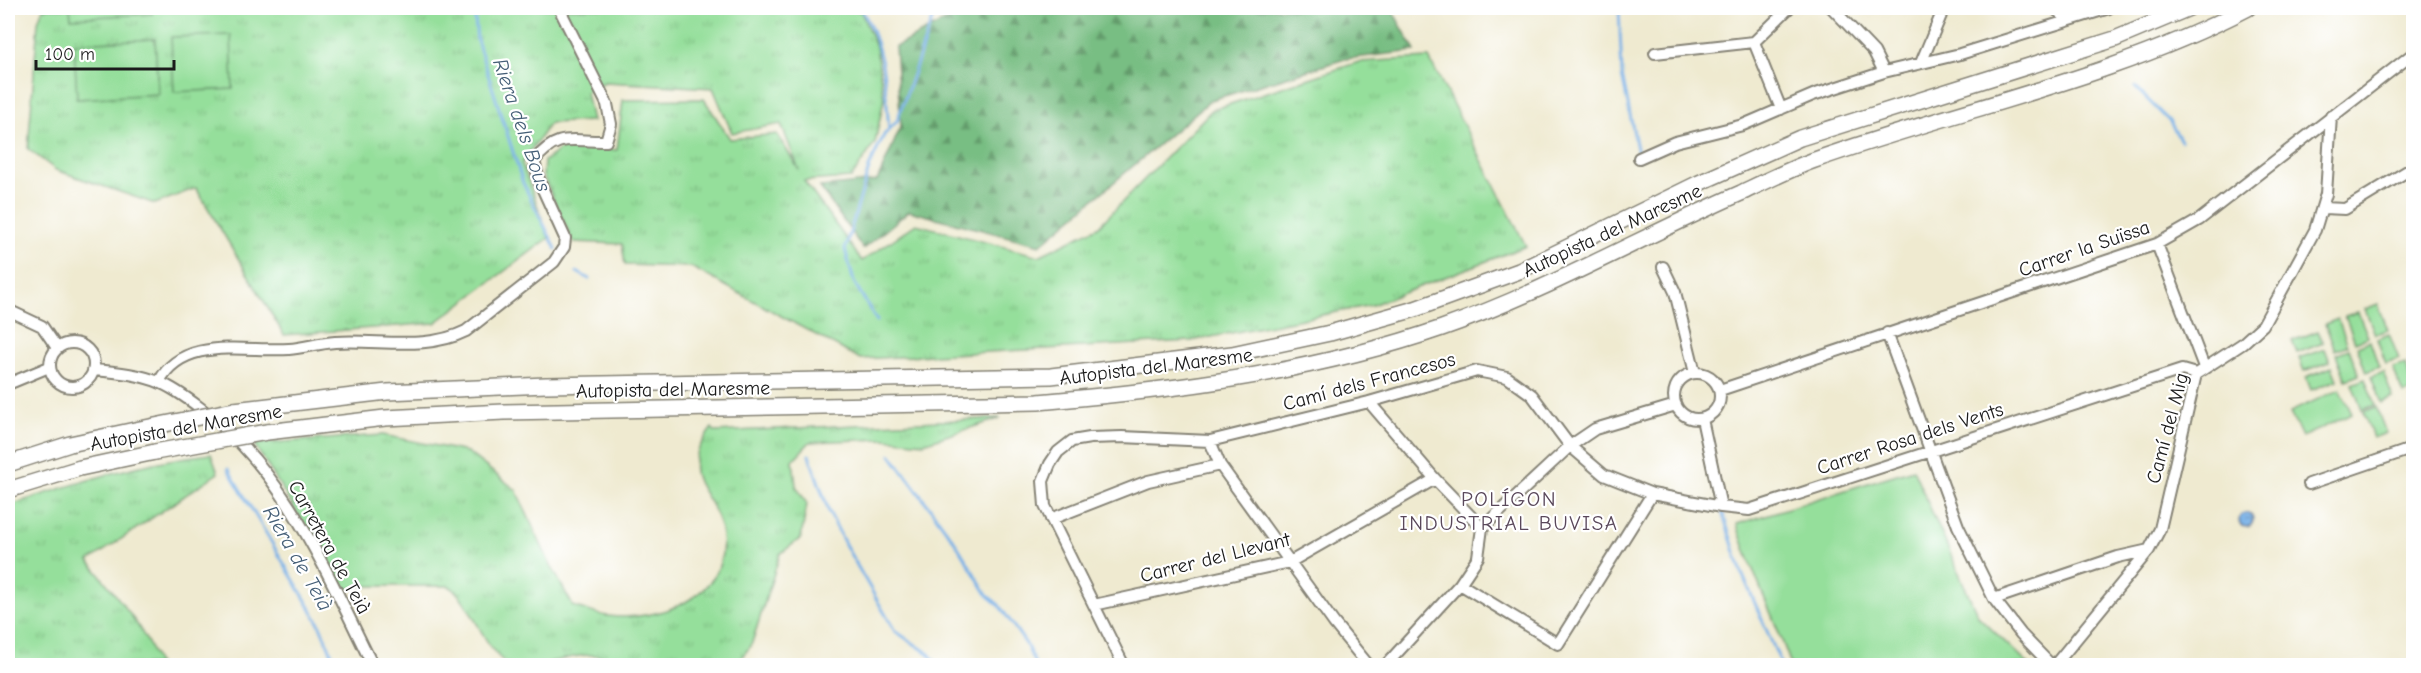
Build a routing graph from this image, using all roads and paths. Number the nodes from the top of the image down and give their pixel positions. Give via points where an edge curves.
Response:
1 (559, 8) edge
2 (1789, 8) edge
3 (1832, 8) edge
4 (1944, 8) edge
5 (2054, 8) edge
6 (2109, 8) edge
7 (2189, 8) edge
8 (2248, 8) edge
9 (2069, 20) junction
10 (1754, 42) junction
11 (1655, 53) dead end
12 (2414, 53) edge
13 (1921, 63) junction
14 (1884, 72) junction
15 (1781, 109) junction
16 (2331, 116) junction
17 (1639, 158) dead end
18 (2414, 167) edge
19 (2323, 208) junction
20 (2157, 244) junction
21 (1663, 267) dead end
22 (8, 310) edge
23 (1887, 333) junction
24 (57, 348) junction
25 (94, 370) junction
26 (2200, 370) junction
27 (51, 372) junction
28 (1695, 373) junction
29 (159, 382) junction
30 (8, 384) edge
31 (1720, 390) junction
32 (1369, 402) junction
33 (1676, 405) junction
34 (1702, 419) junction
35 (1210, 441) junction
36 (1570, 446) junction
37 (2414, 448) edge
38 (1928, 450) junction
39 (8, 464) edge
40 (1220, 465) junction
41 (1435, 479) junction
42 (2308, 484) dead end
43 (8, 490) edge
44 (1652, 494) junction
45 (1720, 507) junction
46 (1051, 519) junction
47 (1482, 528) junction
48 (2149, 550) junction
49 (1290, 562) junction
50 (1460, 584) junction
51 (1994, 599) junction
52 (1094, 605) junction
53 (373, 666) edge
54 (1124, 666) edge
55 (1369, 666) edge
56 (1385, 666) edge
57 (2053, 666) edge

1 - 29 street via 607,104 611,124 606,141 560,139 546,146 534,161 565,238 554,262 451,339 333,342 290,349 226,348 187,354 170,366
2 - 10 street
3 - 14 street via 1874,52
4 - 13 street
5 - 9 street
6 - 9 street
7 - 39 highway, Autopista del Maresme, bridge via 2115,39 1800,138 1519,271 1415,309 1265,347 1051,376 535,385 387,392 234,410 70,444
8 - 43 highway, Autopista del Maresme, bridge via 2122,63 1809,162 1526,294 1443,328 1342,358 1239,379 1038,402 504,412 385,418 267,432 154,452 80,468
9 - 13 street
10 - 11 street
10 - 15 street
12 - 16 street, Carrer la Suïssa
13 - 14 street
14 - 15 street
15 - 17 street via 1743,125 1675,142
16 - 19 street, Camí del Mig
16 - 20 street, Carrer la Suïssa via 2199,220
18 - 19 street via 2345,209
19 - 26 street, Camí del Mig via 2315,230 2262,325 2242,344
20 - 23 street, Carrer la Suïssa
20 - 26 street
21 - 28 street via 1675,292
22 - 24 street via 42,326
23 - 31 street, Carrer la Suïssa
23 - 38 street
24 - 25 street via 72,343 84,346 92,355
24 - 27 street via 51,357
25 - 27 street via 88,381 72,388 58,383
25 - 29 street, Carretera de Teià
26 - 38 street, Carrer Rosa dels Vents via 2182,370
26 - 48 street, Camí del Mig via 2160,529
27 - 30 street
28 - 31 street via 1710,377
28 - 33 street via 1678,384 1674,394
29 - 53 street, Carretera de Teià via 224,425 268,476 296,517
31 - 34 street via 1715,412
32 - 35 street, Camí dels Francesos
32 - 36 street, Camí dels Francesos via 1477,371 1507,377 1532,394
32 - 41 street
33 - 34 street via 1686,416
33 - 36 street via 1595,429
34 - 45 street
35 - 40 street
35 - 46 street, Camí dels Francesos via 1122,437 1072,441 1058,452 1043,481 1045,506
36 - 44 street, Camí dels Francesos via 1604,475
36 - 47 street
37 - 42 street
38 - 45 street, Carrer Rosa dels Vents via 1749,510
38 - 51 street via 1958,526
40 - 46 street via 1149,481
40 - 49 street
41 - 47 street
41 - 49 street, Carrer del Llevant
44 - 45 street, Camí dels Francesos
44 - 50 street via 1558,644
46 - 52 street, Camí dels Francesos
47 - 50 street via 1478,557
48 - 51 street
48 - 57 street, Camí del Mig
49 - 52 street, Carrer del Llevant
49 - 55 street
50 - 56 street
51 - 57 street
52 - 54 street, Camí dels Francesos

